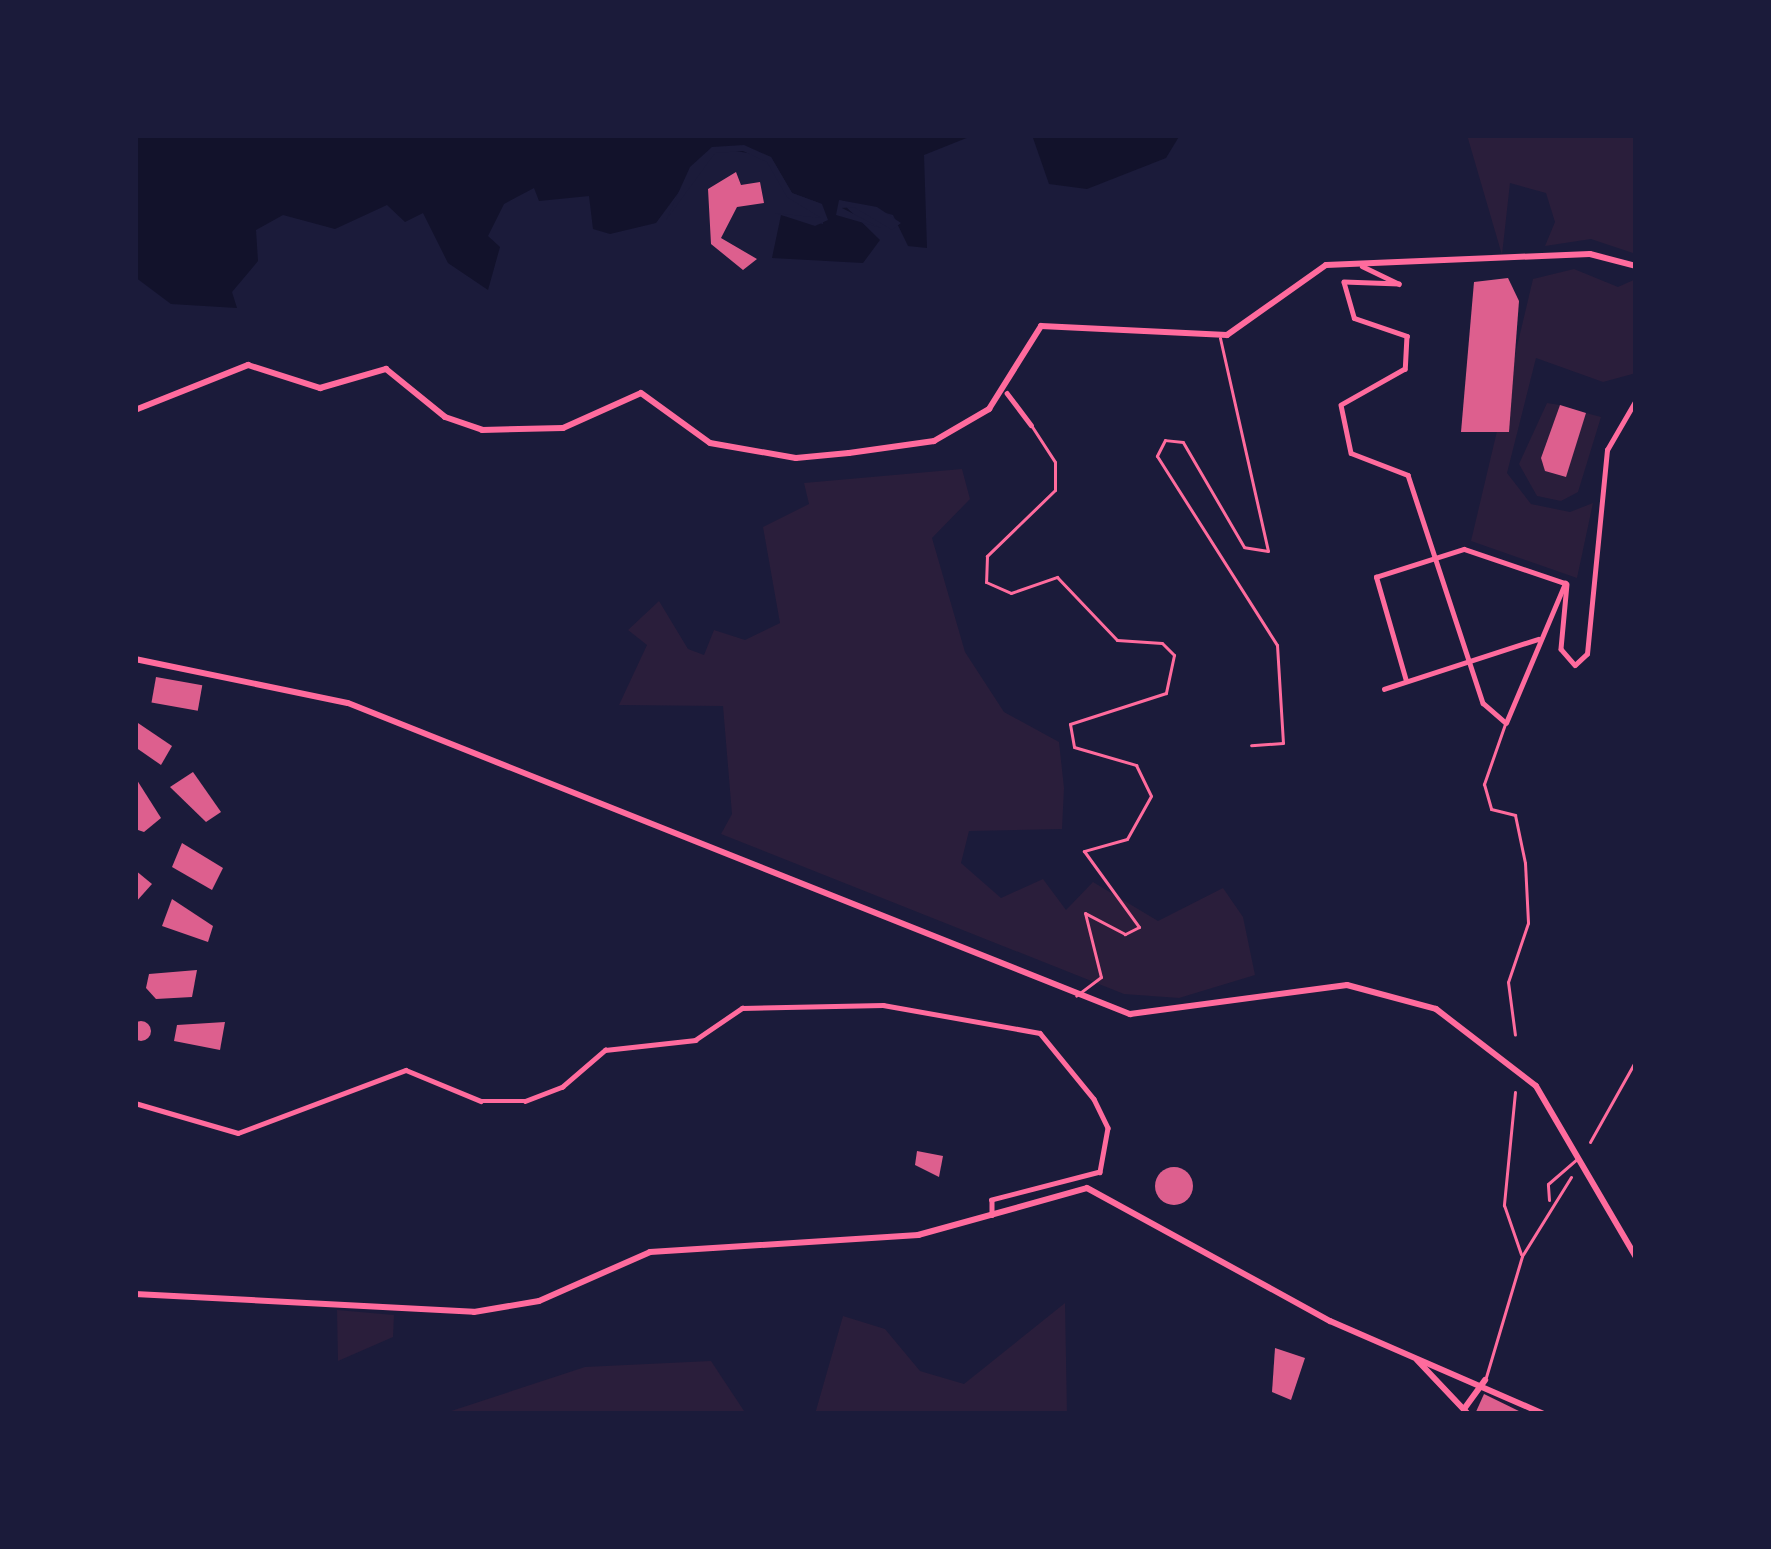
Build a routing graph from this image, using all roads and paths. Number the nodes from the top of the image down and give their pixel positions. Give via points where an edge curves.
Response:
1 (1358, 263) junction
2 (1636, 266) edge
3 (1219, 336) junction
4 (1007, 393) junction
5 (1636, 400) edge
6 (135, 410) edge
7 (1030, 425) joint
8 (1435, 556) junction
9 (1565, 583) junction
10 (1541, 638) junction
11 (135, 658) edge
12 (1469, 661) junction
13 (1406, 681) junction
14 (1384, 689) dead end
15 (1506, 723) junction
16 (1251, 745) dead end
17 (1076, 996) junction
18 (1515, 1035) dead end
19 (1636, 1060) edge
20 (1515, 1091) dead end
21 (135, 1102) edge
22 (1590, 1142) dead end
23 (1580, 1157) junction
24 (1571, 1177) dead end
25 (1550, 1201) junction
26 (992, 1215) junction
27 (1522, 1256) junction
28 (1636, 1256) edge
29 (135, 1294) edge
30 (1414, 1358) junction
31 (1485, 1380) junction
32 (1466, 1412) edge
33 (1544, 1414) edge

1 - 2 street via 1590,254
1 - 3 street via 1312,269
1 - 8 street via 1398,279 1393,290 1343,285 1355,319 1406,331 1405,366 1344,399 1341,418 1352,454 1408,475
3 - 4 street via 1041,326
3 - 16 lane via 1268,551 1244,547 1183,442 1165,440 1157,456 1277,645 1283,743
4 - 6 street via 934,441 796,458 710,442 641,393 563,428 504,432 445,417 386,369 320,388 248,365
4 - 7 street
5 - 9 street via 1607,450 1587,654 1575,665 1561,649 1574,599
7 - 17 lane via 1055,462 1055,490 987,556 986,582 1011,593 1057,577 1117,640 1162,643 1174,655 1166,693 1070,724 1074,747 1136,765 1151,796 1127,839 1084,851 1139,927 1125,934 1085,914 1101,977
8 - 9 street via 1473,550
8 - 12 street
8 - 13 street via 1375,577
9 - 10 street
10 - 12 street
10 - 15 street
11 - 17 street via 347,703
12 - 13 street
12 - 15 street via 1486,708
13 - 14 street
15 - 18 lane via 1484,784 1491,809 1515,814 1525,863 1528,923 1508,982
17 - 23 street via 1163,1016 1289,987 1393,993 1517,1064
19 - 22 lane
20 - 27 lane via 1504,1205
21 - 26 street via 238,1133 406,1070 482,1101 525,1101 562,1088 605,1050 695,1040 742,1008 884,1005 1040,1033 1094,1099 1108,1129 1100,1172 992,1200
23 - 25 lane via 1548,1184
23 - 28 street
24 - 25 lane
25 - 27 lane
26 - 29 street via 918,1235 689,1244 539,1301 474,1312
26 - 30 street via 1096,1189
27 - 31 lane
30 - 31 street
30 - 32 street
31 - 32 street
31 - 33 street

